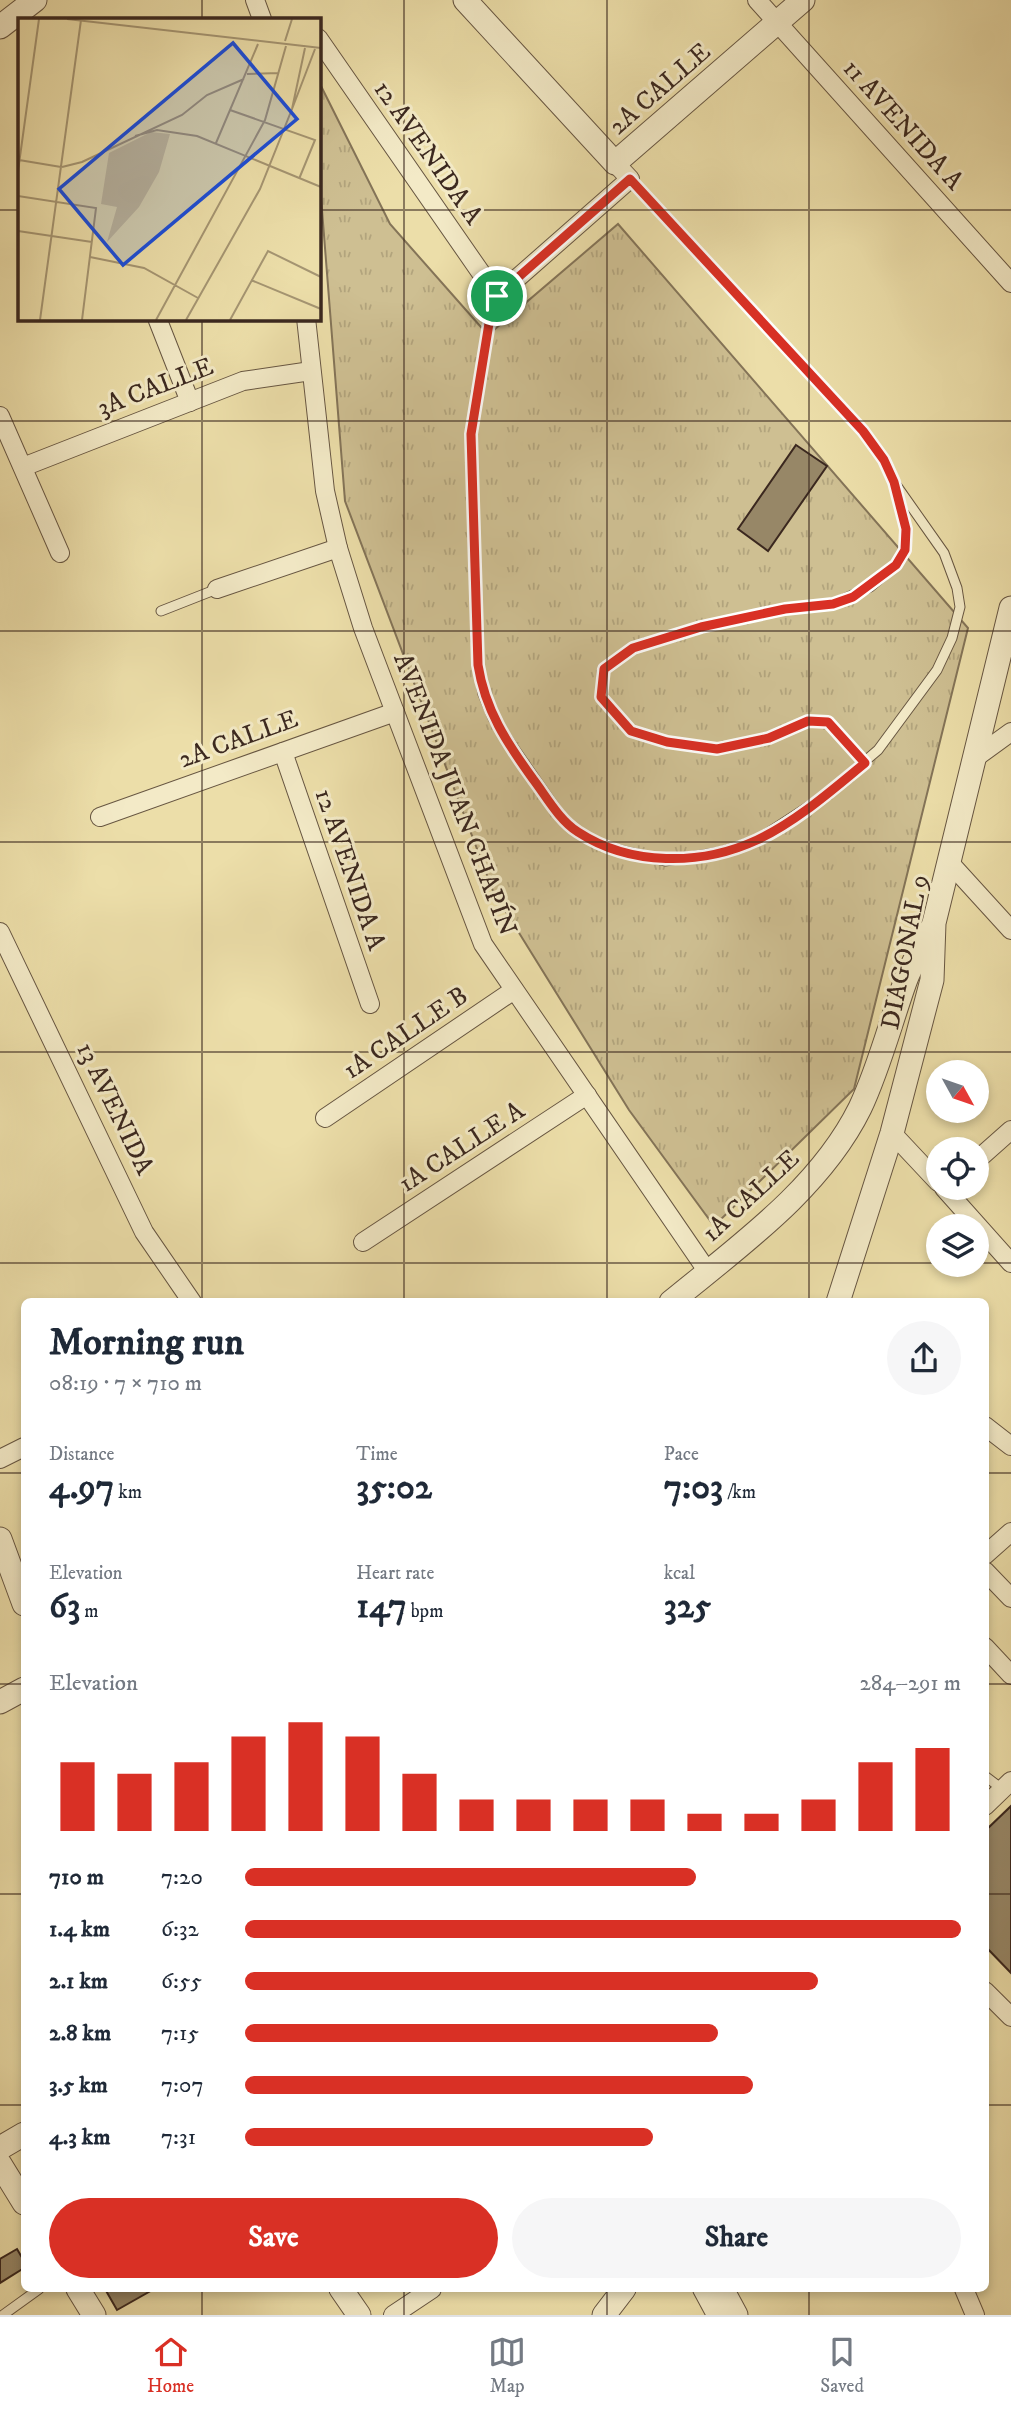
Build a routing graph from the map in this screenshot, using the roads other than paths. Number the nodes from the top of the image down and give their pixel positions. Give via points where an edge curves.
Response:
1 (35, 0) edge
2 (256, 0) edge
3 (465, 0) edge
4 (757, 0) edge
5 (803, 0) edge
6 (262, 18) edge
7 (777, 22) junction
8 (0, 27) edge
9 (320, 40) edge
10 (623, 171) junction
11 (1011, 283) edge
12 (497, 296) junction
13 (158, 320) edge
14 (306, 320) edge
15 (311, 372) junction
16 (190, 402) junction
17 (0, 416) edge
18 (23, 467) junction
19 (894, 482) junction
20 (338, 548) junction
21 (61, 553) dead end
22 (217, 589) joint
23 (161, 611) dead end
24 (1010, 617) edge
25 (395, 712) junction
26 (1011, 732) edge
27 (283, 752) junction
28 (975, 758) junction
29 (865, 763) junction
30 (100, 817) dead end
31 (949, 862) junction
32 (934, 923) junction
33 (1011, 930) edge
34 (0, 932) edge
35 (514, 990) junction
36 (370, 1004) dead end
37 (587, 1095) junction
38 (325, 1118) dead end
39 (1011, 1130) edge
40 (892, 1133) junction
41 (989, 1149) edge
42 (926, 1169) edge
43 (955, 1200) edge
44 (363, 1242) dead end
45 (1011, 1263) edge
46 (708, 1272) junction
47 (189, 1298) edge
48 (676, 1298) edge
49 (839, 1298) edge
50 (989, 1429) edge
51 (1011, 1446) edge
52 (21, 1448) edge
53 (0, 1459) edge
54 (1011, 1532) edge
55 (0, 1539) edge
56 (989, 1551) edge
57 (989, 1575) edge
58 (21, 1596) edge
59 (1011, 1598) edge
60 (989, 1651) edge
61 (1011, 1675) edge
62 (21, 1691) edge
63 (0, 1702) edge
64 (989, 1778) edge
65 (1007, 1785) edge
66 (989, 1802) edge
67 (989, 1995) edge
68 (1011, 2017) edge
69 (21, 2136) edge
70 (0, 2148) edge
71 (0, 2164) edge
72 (21, 2198) edge
73 (35, 2292) edge
74 (80, 2292) edge
75 (343, 2292) edge
76 (428, 2292) edge
77 (622, 2292) edge
78 (704, 2292) edge
79 (724, 2292) edge
80 (965, 2292) edge
81 (3, 2315) edge
82 (94, 2315) edge
83 (359, 2315) edge
84 (393, 2315) edge
85 (604, 2315) edge
86 (716, 2315) edge
87 (736, 2315) edge
88 (975, 2315) edge

1 - 8 street
2 - 6 street
3 - 10 street
4 - 7 street, 11 AVENIDA A
5 - 7 street, 2A CALLE
7 - 10 street, 2A CALLE
7 - 11 street, 11 AVENIDA A
9 - 12 street, 12 AVENIDA A
10 - 12 street, 2A CALLE
10 - 19 lane via 863,431
12 - 29 lane via 471,434 478,665 482,694 493,719 558,813 576,831 604,846 638,855 665,861 722,852 757,840
13 - 16 street
14 - 15 street, AVENIDA JUAN CHAPÍN
15 - 16 street, 3A CALLE via 243,381
15 - 20 street, AVENIDA JUAN CHAPÍN
16 - 18 street, 3A CALLE
17 - 18 street
18 - 21 street
19 - 29 lane via 944,553 960,607 937,670
19 - 29 lane via 906,529 905,550 896,565 870,587 833,604 701,627 633,648 604,669 601,697 631,731 717,749 769,738 808,721 828,722
20 - 22 street
20 - 25 street, AVENIDA JUAN CHAPÍN
22 - 23 lane
24 - 28 street, DIAGONAL 9
25 - 27 street, 2A CALLE
25 - 35 street, AVENIDA JUAN CHAPÍN via 483,944
26 - 28 street
27 - 30 street, 2A CALLE
27 - 36 street, 12 AVENIDA A
28 - 31 street, DIAGONAL 9
31 - 32 street, DIAGONAL 9
31 - 33 street
32 - 40 street, DIAGONAL 9 via 932,980
32 - 46 street, 1A CALLE via 906,979 859,1108 832,1154 798,1194
34 - 47 street, 13 AVENIDA via 144,1232
35 - 37 street, AVENIDA JUAN CHAPÍN
35 - 38 street, 1A CALLE B
37 - 44 street, 1A CALLE A
37 - 46 street, AVENIDA JUAN CHAPÍN
39 - 41 street
40 - 42 street
40 - 49 street, DIAGONAL 9
43 - 45 street
46 - 48 street, 1A CALLE
50 - 51 street
52 - 53 street
54 - 56 street
55 - 58 street
57 - 59 street
60 - 61 street
62 - 63 street
64 - 65 lane
65 - 66 street
67 - 68 street
69 - 70 street
71 - 72 street
73 - 81 lane
74 - 82 street
75 - 83 street
76 - 84 street
77 - 85 street
78 - 86 street
79 - 87 street
80 - 88 street

